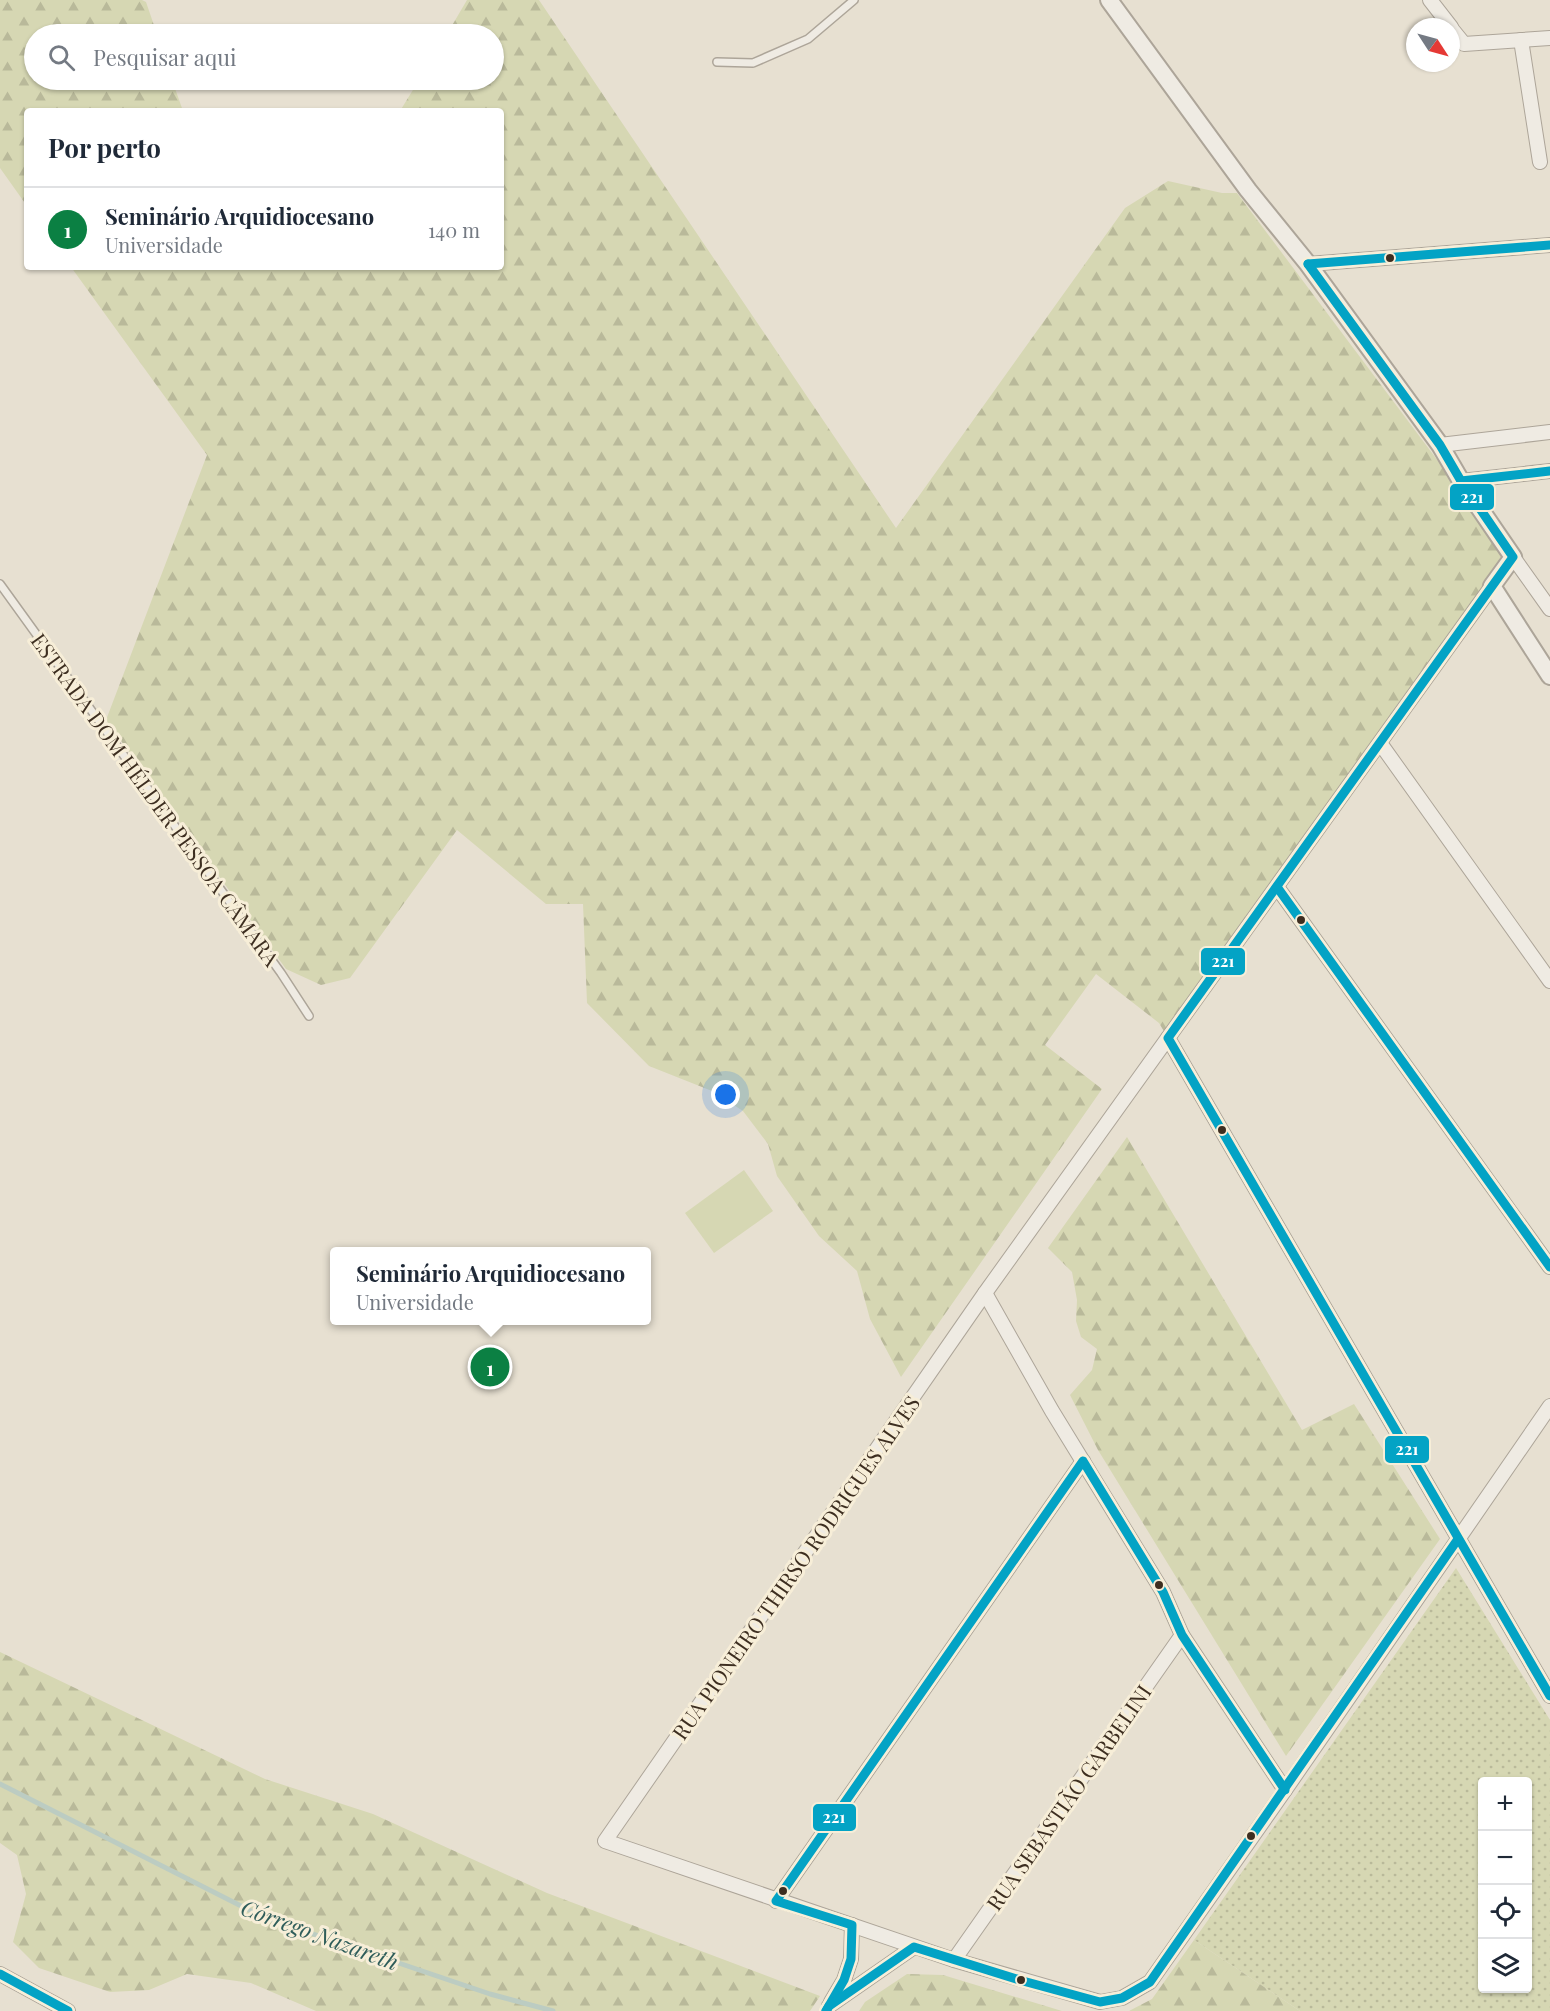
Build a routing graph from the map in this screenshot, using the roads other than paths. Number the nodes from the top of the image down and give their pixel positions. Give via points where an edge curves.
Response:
1 (854, 0) edge
2 (1109, 0) edge
3 (1430, 0) edge
4 (1444, 18) edge
5 (1550, 38) edge
6 (1460, 39) edge
7 (1521, 40) junction
8 (717, 62) dead end
9 (1540, 162) dead end
10 (1550, 245) edge
11 (1308, 264) junction
12 (1550, 432) edge
13 (1440, 445) junction
14 (1550, 471) edge
15 (1461, 481) junction
16 (1513, 557) junction
17 (0, 584) edge
18 (1492, 586) junction
19 (1550, 609) edge
20 (1550, 676) edge
21 (1380, 743) junction
22 (1277, 887) junction
23 (1550, 981) edge
24 (309, 1016) dead end
25 (1168, 1038) junction
26 (1550, 1267) edge
27 (985, 1293) junction
28 (1550, 1406) edge
29 (1083, 1461) junction
30 (1458, 1539) junction
31 (1182, 1635) junction
32 (1550, 1696) edge
33 (1285, 1790) junction
34 (777, 1901) junction
35 (852, 1925) junction
36 (914, 1947) junction
37 (954, 1960) junction
38 (0, 1974) edge
39 (827, 2009) edge
40 (68, 2011) edge

1 - 8 lane via 808,39 753,63
2 - 11 street via 1248,190
3 - 4 street
5 - 7 street
6 - 7 street via 1464,44
7 - 9 street
10 - 11 street
11 - 13 street
12 - 13 street
13 - 15 street
14 - 15 street
15 - 16 street
16 - 18 street
16 - 19 street
17 - 24 lane, ESTRADA DOM HÉLDER PESSOA CÂMARA
18 - 20 street
18 - 21 street, RUA PIONEIRO THIRSO RODRIGUES ALVES
21 - 22 street, RUA PIONEIRO THIRSO RODRIGUES ALVES
21 - 23 street
22 - 25 street, RUA PIONEIRO THIRSO RODRIGUES ALVES
22 - 26 street
25 - 27 street, RUA PIONEIRO THIRSO RODRIGUES ALVES
25 - 30 street
27 - 29 street
27 - 34 street, RUA PIONEIRO THIRSO RODRIGUES ALVES via 605,1841
28 - 30 street
29 - 31 street via 1163,1592
29 - 34 street
30 - 32 street
30 - 33 street
31 - 33 street
31 - 37 street, RUA SEBASTIÃO GARBELINI
33 - 37 street via 1150,1983 1122,1998 1100,2002
34 - 35 street
35 - 36 street
35 - 39 street via 851,1959
36 - 37 street
36 - 39 street
38 - 40 street

